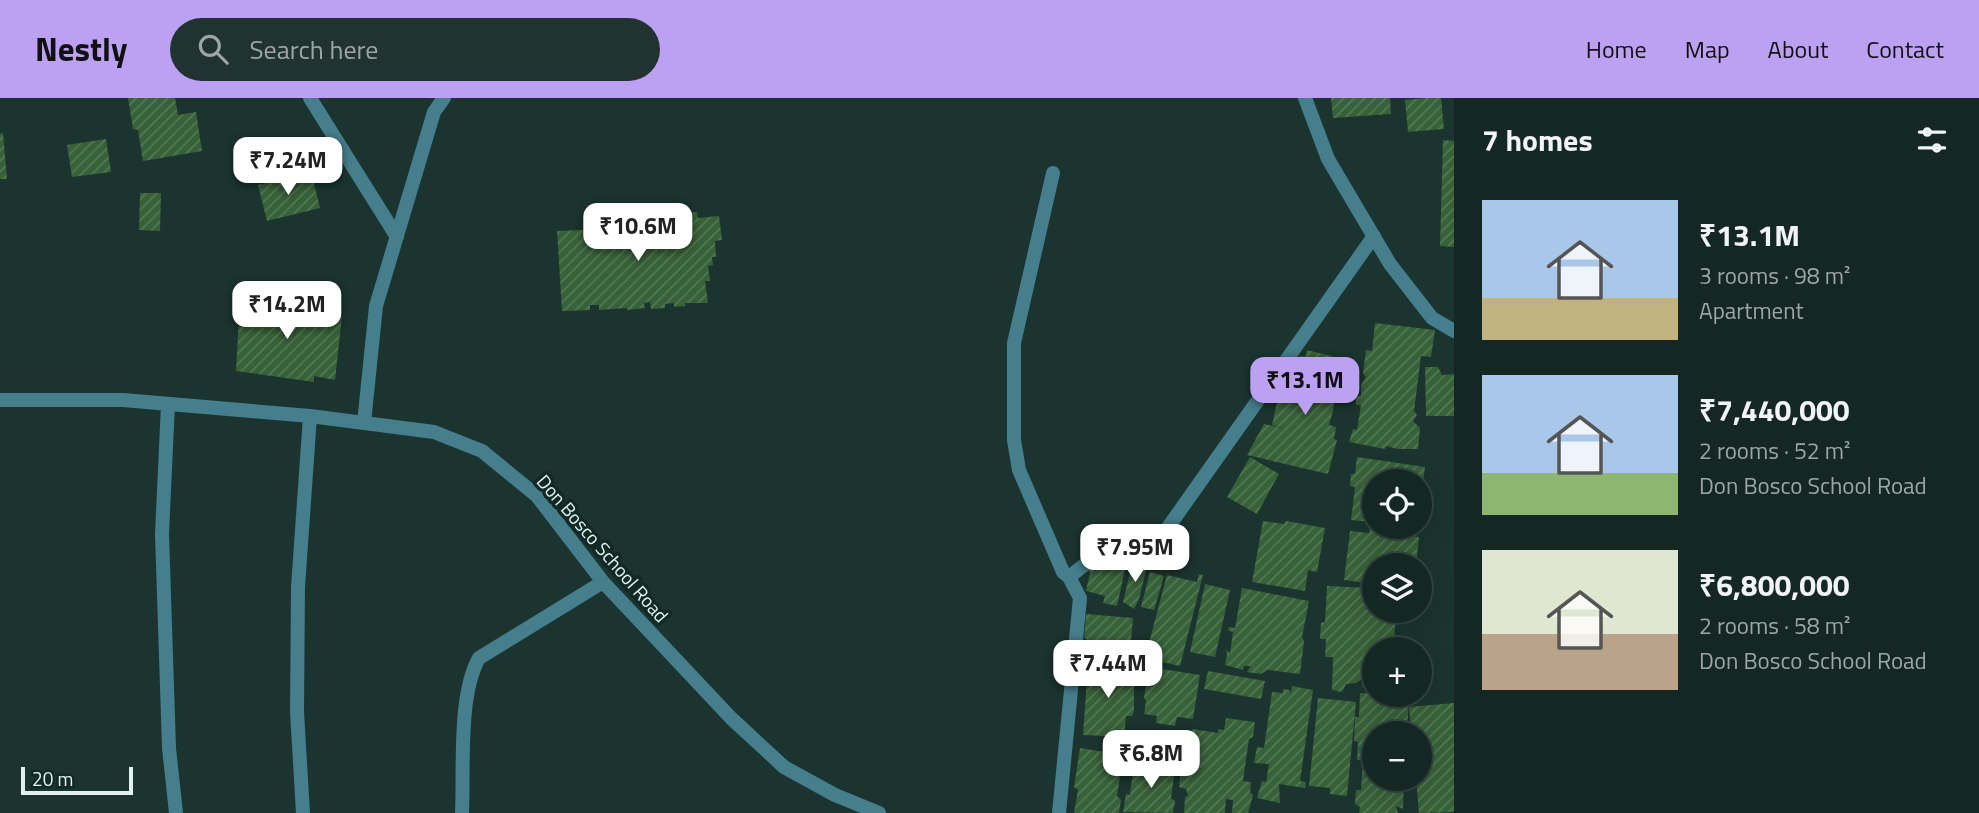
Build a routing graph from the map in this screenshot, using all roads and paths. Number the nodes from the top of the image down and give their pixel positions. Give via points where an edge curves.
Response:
1 (310, 98) edge
2 (444, 98) edge
3 (1305, 98) edge
4 (1053, 173) dead end
5 (1374, 236) junction
6 (397, 237) junction
7 (1454, 331) edge
8 (0, 400) edge
9 (168, 404) junction
10 (310, 415) junction
11 (364, 423) junction
12 (1069, 577) junction
13 (603, 582) junction
14 (176, 813) edge
15 (303, 813) edge
16 (462, 813) edge
17 (879, 813) edge
18 (1059, 813) edge

1 - 6 street
2 - 6 street via 434,113
3 - 5 street via 1328,159
4 - 12 street via 1014,343 1014,440 1019,470
5 - 7 street via 1432,318
5 - 12 street via 1162,536 1143,552 1120,550
6 - 11 street via 376,306
8 - 9 street, Don Bosco School Road
9 - 10 street, Don Bosco School Road
9 - 14 street via 162,534 169,748
10 - 11 street, Don Bosco School Road
10 - 15 street via 298,587 297,712
11 - 13 street, Don Bosco School Road via 433,432 482,451 537,496
12 - 18 street via 1080,598
13 - 16 street via 480,658 466,693
13 - 17 street, Don Bosco School Road via 731,718 784,766

